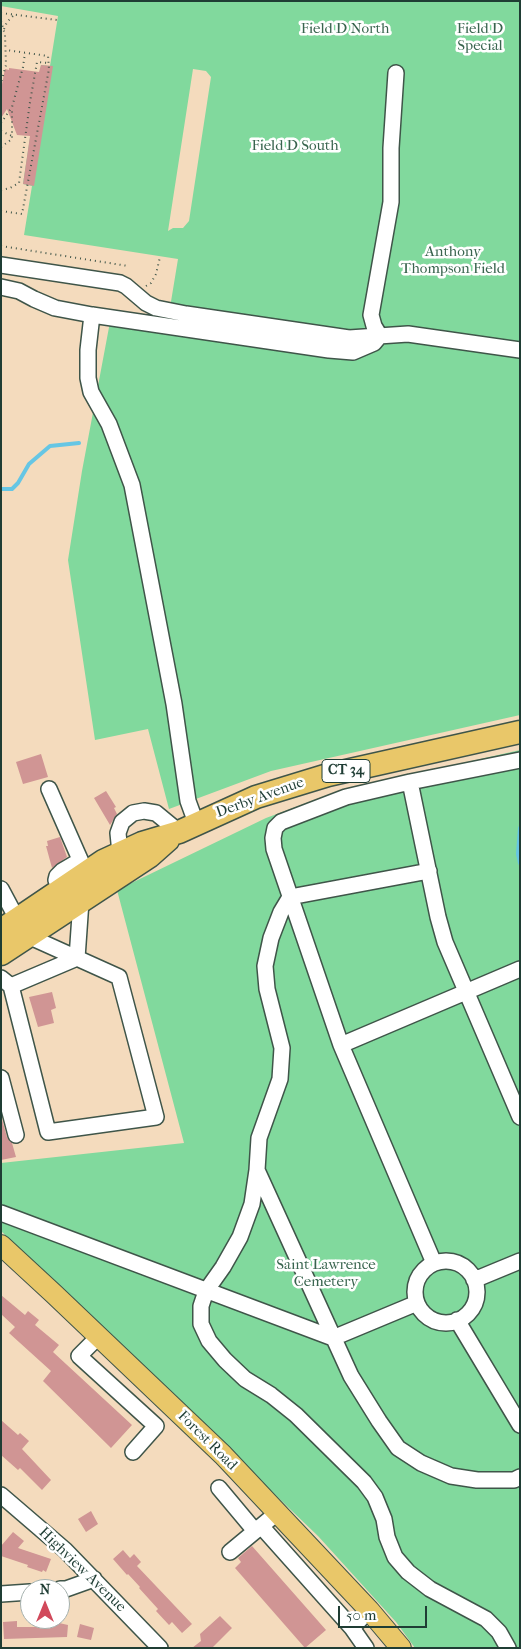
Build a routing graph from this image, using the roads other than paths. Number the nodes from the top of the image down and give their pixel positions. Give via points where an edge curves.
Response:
1 (396, 73) dead end
2 (1, 265) edge
3 (23, 268) junction
4 (1, 287) edge
5 (19, 291) junction
6 (92, 315) junction
7 (380, 336) junction
8 (520, 350) edge
9 (520, 732) edge
10 (520, 760) edge
11 (410, 782) junction
12 (50, 789) dead end
13 (187, 827) junction
14 (120, 853) junction
15 (82, 867) junction
16 (428, 871) junction
17 (1, 890) edge
18 (290, 897) junction
19 (81, 901) junction
20 (15, 928) edge
21 (1, 954) edge
22 (77, 958) junction
23 (520, 969) edge
24 (6, 982) edge
25 (466, 992) junction
26 (341, 1045) junction
27 (1, 1078) edge
28 (520, 1118) edge
29 (16, 1135) dead end
30 (257, 1170) junction
31 (1, 1212) edge
32 (1, 1245) edge
33 (520, 1260) edge
34 (434, 1263) junction
35 (474, 1280) junction
36 (206, 1291) junction
37 (417, 1303) junction
38 (457, 1320) junction
39 (99, 1336) junction
40 (333, 1338) junction
41 (164, 1398) junction
42 (146, 1417) junction
43 (520, 1425) edge
44 (133, 1452) dead end
45 (520, 1477) edge
46 (218, 1488) dead end
47 (1, 1495) edge
48 (277, 1513) junction
49 (258, 1529) junction
50 (230, 1552) dead end
51 (94, 1579) junction
52 (70, 1588) edge
53 (20, 1593) edge
54 (1, 1594) edge
55 (369, 1610) junction
56 (352, 1628) junction
57 (160, 1648) edge
58 (366, 1648) edge
59 (401, 1648) edge
60 (508, 1648) edge

1 - 7 street via 390,202 371,315
2 - 3 street
3 - 5 street
3 - 7 street via 120,284 156,308 186,314 349,338
4 - 5 street
5 - 6 street via 55,308
6 - 7 street via 348,353 374,343
6 - 13 street via 88,350 90,392 109,424 132,484 174,704 188,801
7 - 8 street via 426,335
9 - 13 highway, Derby Avenue / CT 34 via 296,783
10 - 11 street
11 - 16 street
11 - 18 street via 346,797 281,822 275,828 273,843
12 - 15 street
13 - 14 highway, Derby Avenue / CT 34
13 - 14 street via 156,813 133,813 122,822 118,833
13 - 19 highway, Derby Avenue / CT 34 via 150,856
14 - 15 highway, Derby Avenue / CT 34
15 - 20 highway, Derby Avenue / CT 34
16 - 18 street
16 - 25 street via 445,942
17 - 20 street
18 - 26 street
18 - 30 street via 271,938 265,966 267,989 282,1048 280,1079 260,1138
19 - 20 highway, Derby Avenue / CT 34
19 - 22 street
20 - 21 highway, Derby Avenue / CT 34
20 - 22 street
22 - 24 street
22 - 24 street via 119,977 156,1117 48,1132
23 - 25 street
25 - 26 street
25 - 28 street
26 - 34 street
27 - 29 street
30 - 36 street via 252,1204 240,1237
30 - 40 street
31 - 36 street
32 - 39 main road, Forest Road
33 - 35 street
34 - 35 street via 443,1261 462,1265
34 - 37 street via 419,1276 415,1294
35 - 38 street via 476,1299 466,1315
36 - 40 street
36 - 60 street via 201,1306 201,1324 209,1341 225,1360 245,1379 296,1415 364,1482 384,1518 395,1557 408,1572 486,1619
37 - 38 street via 430,1318 448,1322
37 - 40 street
38 - 43 street
39 - 41 main road, Forest Road
39 - 42 street via 79,1356
40 - 45 street via 351,1376 398,1448 421,1463 451,1476 477,1480 514,1480
41 - 42 street
41 - 48 main road, Forest Road
42 - 44 street via 156,1426
46 - 49 street
47 - 51 street, Highview Avenue
48 - 49 street
48 - 55 main road, Forest Road
49 - 50 street
49 - 56 street
51 - 52 street
51 - 57 street, Highview Avenue
53 - 54 street
55 - 56 street
55 - 59 main road, Forest Road
56 - 58 street

